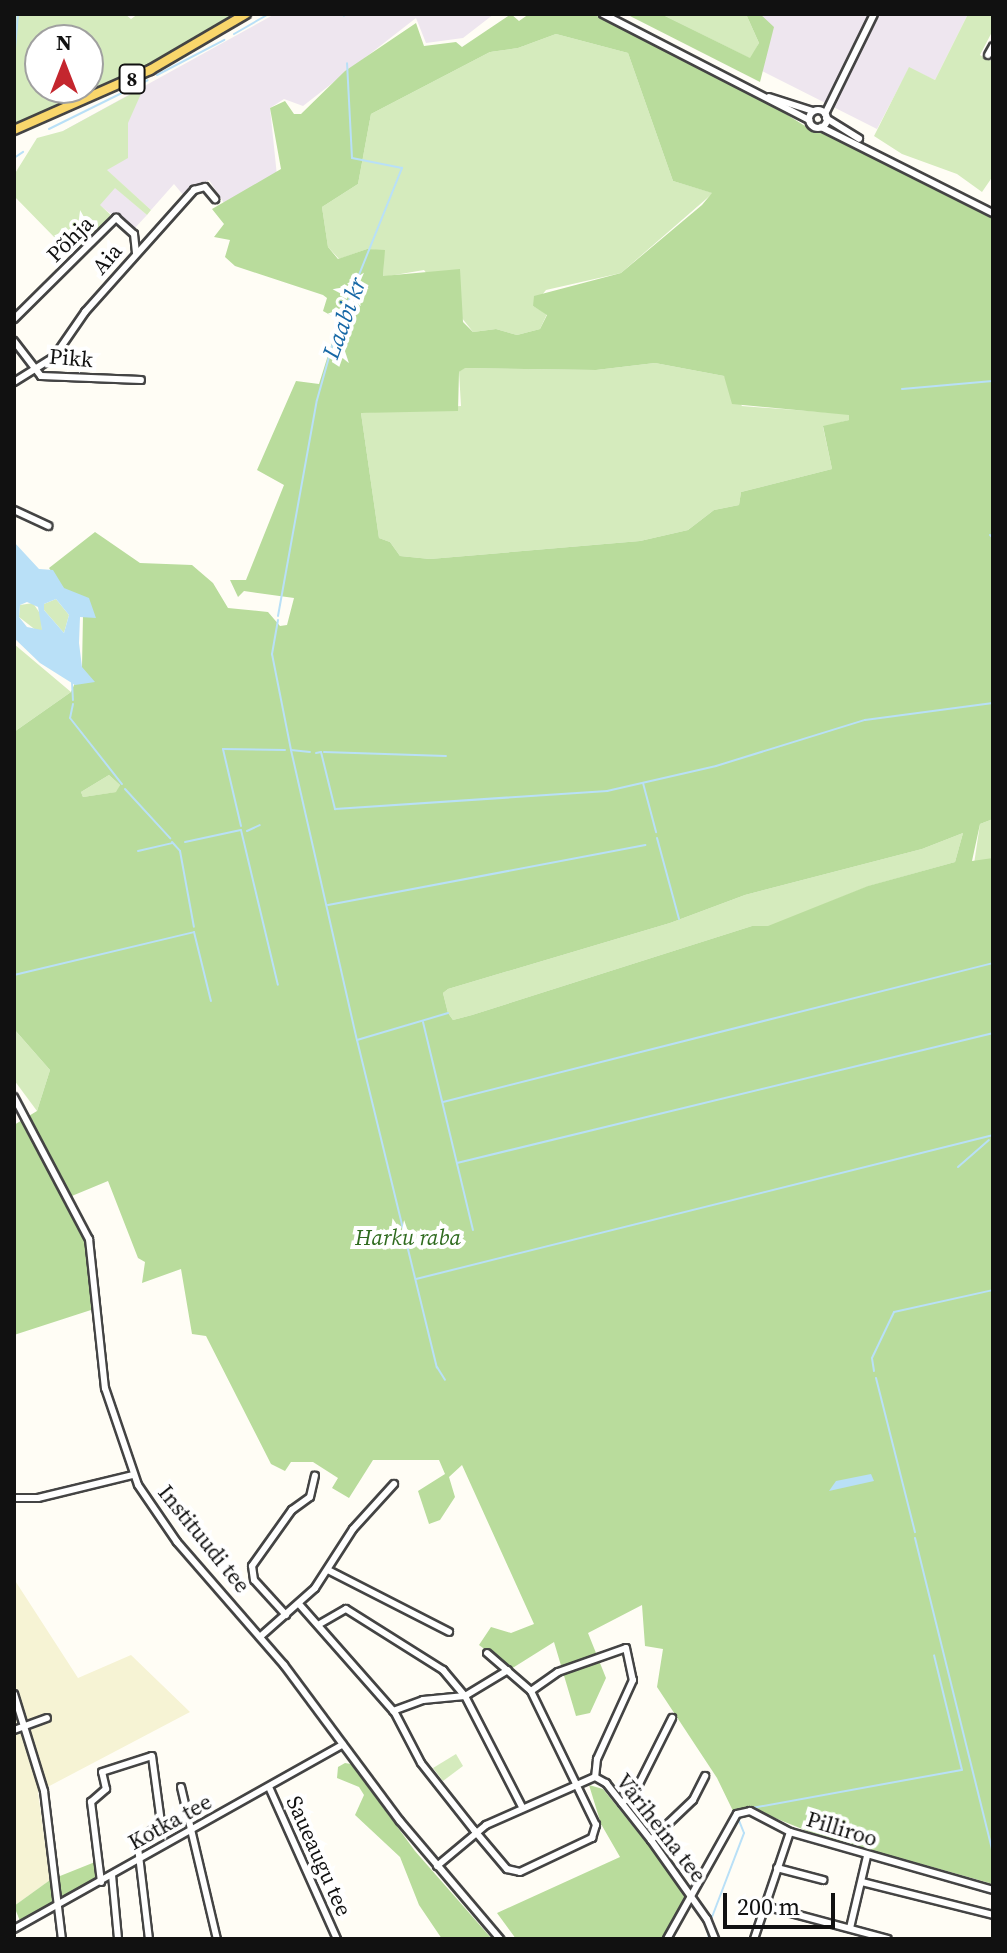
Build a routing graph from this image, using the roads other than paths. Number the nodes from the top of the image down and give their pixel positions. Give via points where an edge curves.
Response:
1 (249, 14) edge
2 (603, 14) edge
3 (874, 14) edge
4 (993, 46) edge
5 (988, 55) dead end
6 (762, 94) junction
7 (821, 113) junction
8 (809, 120) junction
9 (821, 127) junction
10 (14, 132) edge
11 (871, 149) junction
12 (215, 199) dead end
13 (993, 213) edge
14 (136, 255) junction
15 (14, 319) edge
16 (14, 341) edge
17 (31, 368) junction
18 (141, 380) dead end
19 (14, 382) edge
20 (14, 510) edge
21 (48, 526) dead end
22 (14, 1097) edge
23 (133, 1475) junction
24 (315, 1476) dead end
25 (394, 1484) dead end
26 (14, 1498) edge
27 (328, 1570) junction
28 (299, 1604) junction
29 (286, 1615) junction
30 (318, 1625) junction
31 (449, 1632) dead end
32 (261, 1636) junction
33 (487, 1653) dead end
34 (508, 1670) junction
35 (531, 1691) junction
36 (14, 1694) edge
37 (465, 1696) junction
38 (393, 1711) junction
39 (47, 1718) dead end
40 (672, 1718) dead end
41 (24, 1727) junction
42 (14, 1730) edge
43 (343, 1744) junction
44 (705, 1776) dead end
45 (595, 1777) junction
46 (575, 1782) junction
47 (181, 1787) dead end
48 (269, 1787) junction
49 (622, 1803) junction
50 (522, 1807) junction
51 (192, 1830) junction
52 (476, 1832) junction
53 (790, 1832) junction
54 (651, 1840) junction
55 (867, 1856) junction
56 (140, 1859) junction
57 (437, 1866) junction
58 (777, 1868) junction
59 (112, 1875) junction
60 (823, 1880) dead end
61 (101, 1882) junction
62 (862, 1882) junction
63 (993, 1890) edge
64 (694, 1898) junction
65 (58, 1905) junction
66 (765, 1906) junction
67 (993, 1915) edge
68 (850, 1928) junction
69 (14, 1929) edge
70 (62, 1939) edge
71 (118, 1939) edge
72 (149, 1939) edge
73 (217, 1939) edge
74 (337, 1939) edge
75 (500, 1939) edge
76 (667, 1939) edge
77 (715, 1939) edge
78 (754, 1939) edge
79 (888, 1939) edge

1 - 10 main road, 8 via 98,96
2 - 6 street
3 - 7 street
4 - 5 street
6 - 7 street
6 - 8 street
7 - 8 street
7 - 9 street
7 - 11 street
8 - 9 street
9 - 11 street
11 - 13 street
12 - 14 street, Aia via 207,188 197,188
14 - 15 street, Põhja via 134,234 116,218
14 - 17 street, Aia via 54,357 43,368
16 - 17 street, Pikk
17 - 18 street, Pikk via 41,376
17 - 19 street, Aia
20 - 21 street
22 - 23 street, Instituudi tee via 89,1239 105,1388
23 - 26 street via 38,1498
23 - 32 street, Instituudi tee via 177,1542
24 - 29 street via 310,1497 292,1510 255,1560 254,1580
25 - 27 street via 353,1529
27 - 28 street
27 - 31 street
28 - 29 street
28 - 30 street
29 - 32 street
30 - 37 street via 346,1609 443,1670
30 - 38 street
32 - 43 street, Instituudi tee
33 - 34 street
34 - 35 street
34 - 37 street
35 - 45 street via 558,1672 626,1648 633,1680 597,1759
35 - 46 street
36 - 41 street
37 - 38 street via 423,1700
37 - 50 street
38 - 52 street via 421,1763
39 - 41 street
40 - 49 street via 635,1792
41 - 42 street
41 - 65 street via 44,1791
43 - 48 street, Kotka tee
43 - 57 street, Instituudi tee
44 - 54 street via 693,1800
45 - 46 street, Väriheina tee
45 - 49 street, Väriheina tee
46 - 50 street, Väriheina tee
46 - 52 street via 596,1825 592,1838 513,1872
47 - 51 street
48 - 51 street, Kotka tee
48 - 74 street, Saueaugu tee
49 - 54 street, Väriheina tee
50 - 52 street, Väriheina tee
51 - 56 street, Kotka tee
51 - 73 street
52 - 57 street, Väriheina tee
53 - 55 street, Pilliroo
53 - 58 street, Pilliroo
53 - 64 street via 750,1811 736,1815
54 - 64 street, Väriheina tee
55 - 62 street
55 - 63 street, Pilliroo
56 - 59 street, Kotka tee
56 - 61 street via 139,1840 161,1823 152,1756 104,1769 106,1789 91,1802
56 - 72 street
57 - 75 street, Instituudi tee
58 - 60 street
58 - 66 street, Pilliroo
59 - 61 street, Kotka tee
59 - 71 street
61 - 65 street, Kotka tee
62 - 67 street
62 - 68 street
64 - 76 street
64 - 77 street, Väriheina tee
65 - 69 street, Kotka tee
65 - 70 street
66 - 68 street
66 - 78 street, Pilliroo
68 - 79 street

